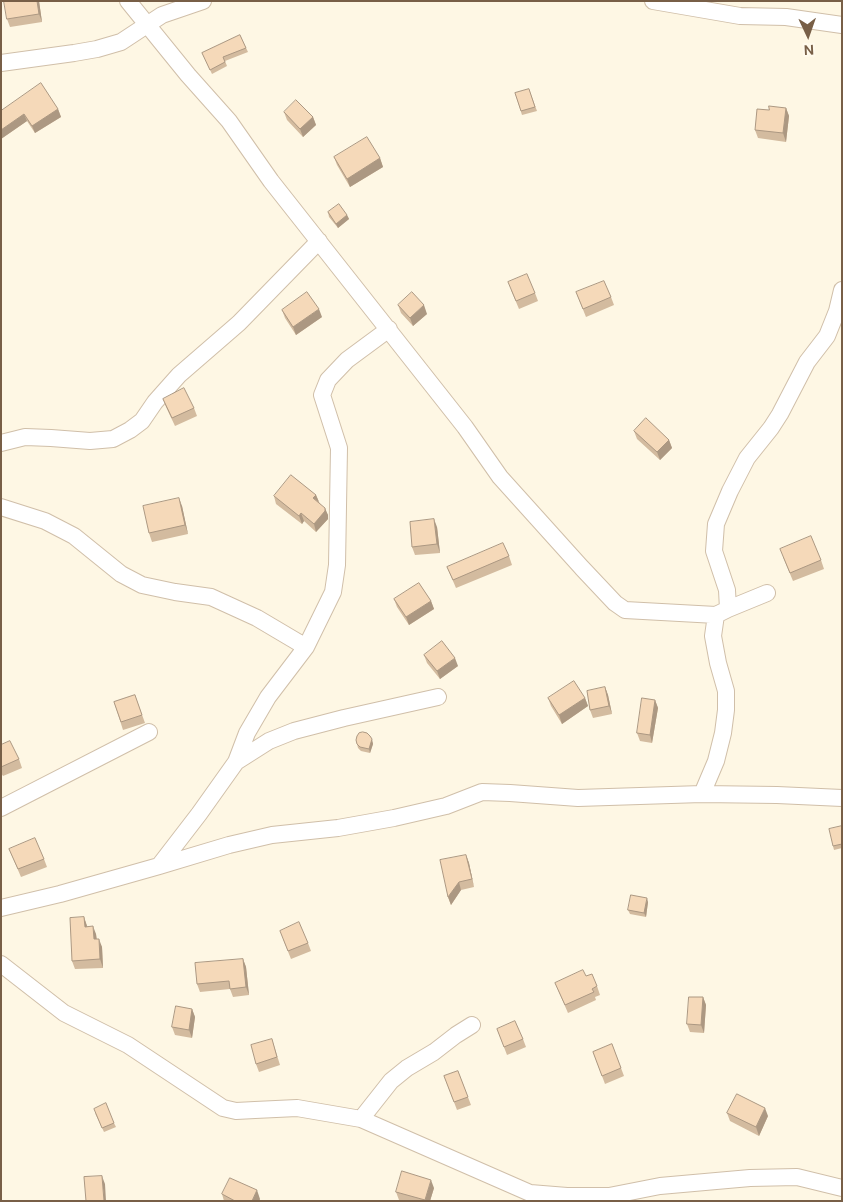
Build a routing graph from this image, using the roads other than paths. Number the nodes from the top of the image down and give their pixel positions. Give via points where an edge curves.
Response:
1 (128, 1) edge
2 (203, 1) edge
3 (653, 1) edge
4 (146, 24) junction
5 (842, 25) edge
6 (1, 63) edge
7 (319, 241) junction
8 (842, 290) edge
9 (389, 329) junction
10 (1, 443) edge
11 (1, 507) edge
12 (767, 593) dead end
13 (722, 612) junction
14 (306, 647) junction
15 (438, 698) dead end
16 (149, 732) dead end
17 (236, 762) junction
18 (702, 794) junction
19 (842, 798) edge
20 (1, 808) edge
21 (159, 866) junction
22 (1, 908) edge
23 (1, 964) edge
24 (472, 1025) dead end
25 (361, 1119) junction
26 (842, 1188) edge

1 - 4 street
2 - 4 street
3 - 5 street via 740,16 786,17
4 - 6 street via 121,42 97,49
4 - 7 street via 229,121
7 - 9 street
7 - 10 street via 239,323 179,375 142,421 130,430 113,439 90,441 26,437
8 - 13 street via 827,336 807,362 771,428 747,458 716,524 714,550 727,590
9 - 13 street via 466,427 500,477 616,603 625,610
9 - 14 street via 347,360 328,380 322,395 338,448 337,565 333,592
11 - 14 street via 45,521 74,536 121,574 142,585 211,597 257,618
12 - 13 street
13 - 18 street via 713,636 726,691 726,710 716,761
14 - 17 street via 268,696 247,733
15 - 17 street via 294,731 269,741
16 - 20 street
17 - 21 street
18 - 19 street
18 - 21 street via 578,798 482,792 446,806 394,818 272,835
21 - 22 street
23 - 25 street via 64,1013 128,1045 223,1108 236,1111 297,1108
24 - 25 street via 391,1080
25 - 26 street via 530,1193 609,1196 660,1186 797,1177

